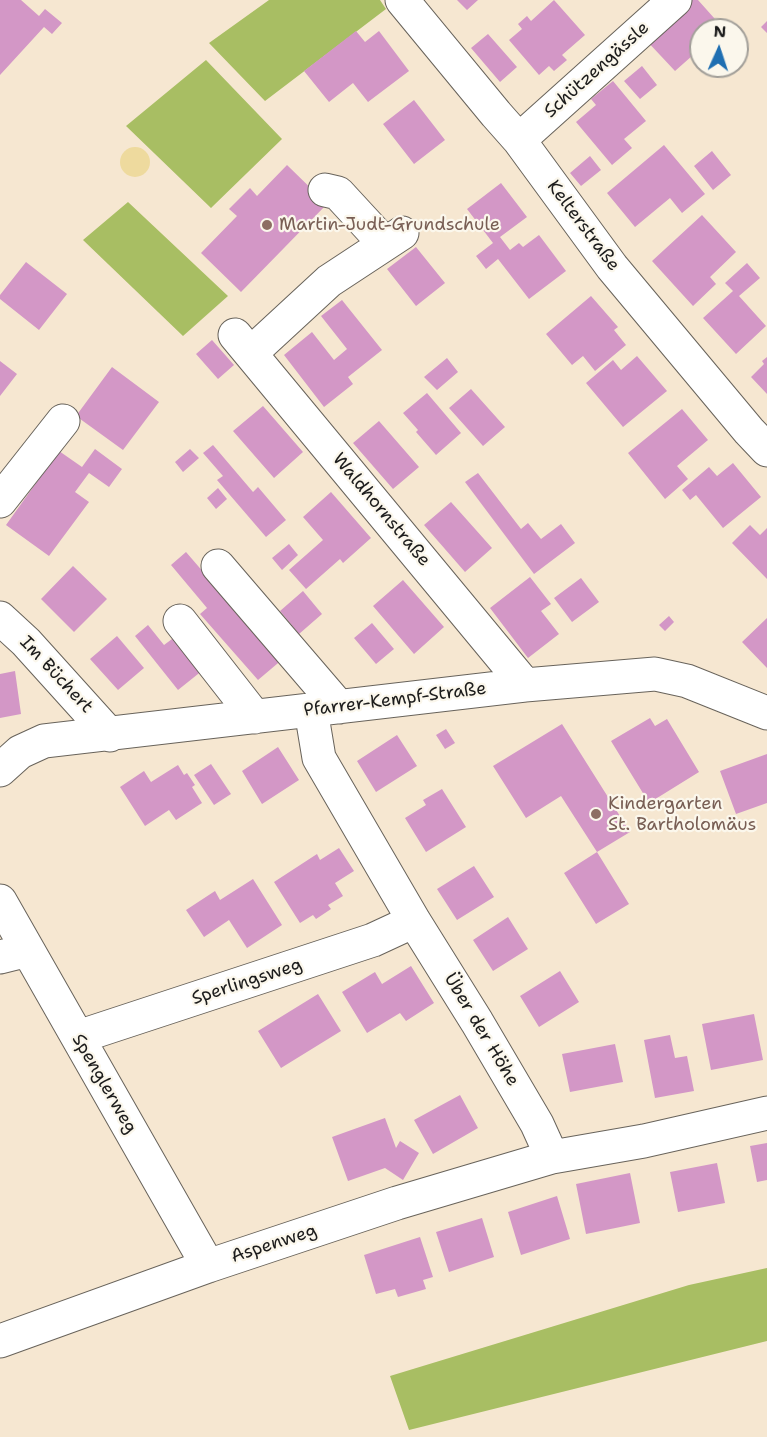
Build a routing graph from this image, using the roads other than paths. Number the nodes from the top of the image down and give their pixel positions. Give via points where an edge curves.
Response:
1 (402, 0) edge
2 (675, 0) edge
3 (519, 140) junction
4 (325, 190) dead end
5 (63, 421) dead end
6 (767, 450) edge
7 (0, 501) edge
8 (218, 566) dead end
9 (0, 618) edge
10 (180, 621) dead end
11 (525, 685) junction
12 (325, 708) junction
13 (767, 713) edge
14 (255, 717) junction
15 (110, 735) junction
16 (10, 761) edge
17 (0, 901) edge
18 (414, 921) junction
19 (14, 953) edge
20 (78, 1037) junction
21 (767, 1113) edge
22 (552, 1157) junction
23 (208, 1266) junction
24 (0, 1341) edge

1 - 3 street, Kelterstraße
2 - 3 street, Schützengässle
3 - 6 street, Kelterstraße via 612,267
4 - 11 street, Waldhornstraße via 338,194 394,238 243,344
5 - 7 street
8 - 12 street
9 - 15 street, Im Büchert
10 - 14 street
11 - 12 street, Pfarrer-Kempf-Straße
11 - 13 street, Pfarrer-Kempf-Straße via 655,674 687,681
12 - 14 street, Pfarrer-Kempf-Straße
12 - 18 street, Über der Höhe via 319,758
14 - 15 street, Pfarrer-Kempf-Straße
15 - 16 street, Pfarrer-Kempf-Straße via 44,741
17 - 19 street, Spenglerweg
18 - 20 street, Sperlingsweg via 373,940
18 - 22 street, Über der Höhe via 537,1124
19 - 20 street, Spenglerweg
20 - 23 street, Spenglerweg
21 - 22 street
22 - 23 street, Aspenweg
23 - 24 street, Aspenweg

